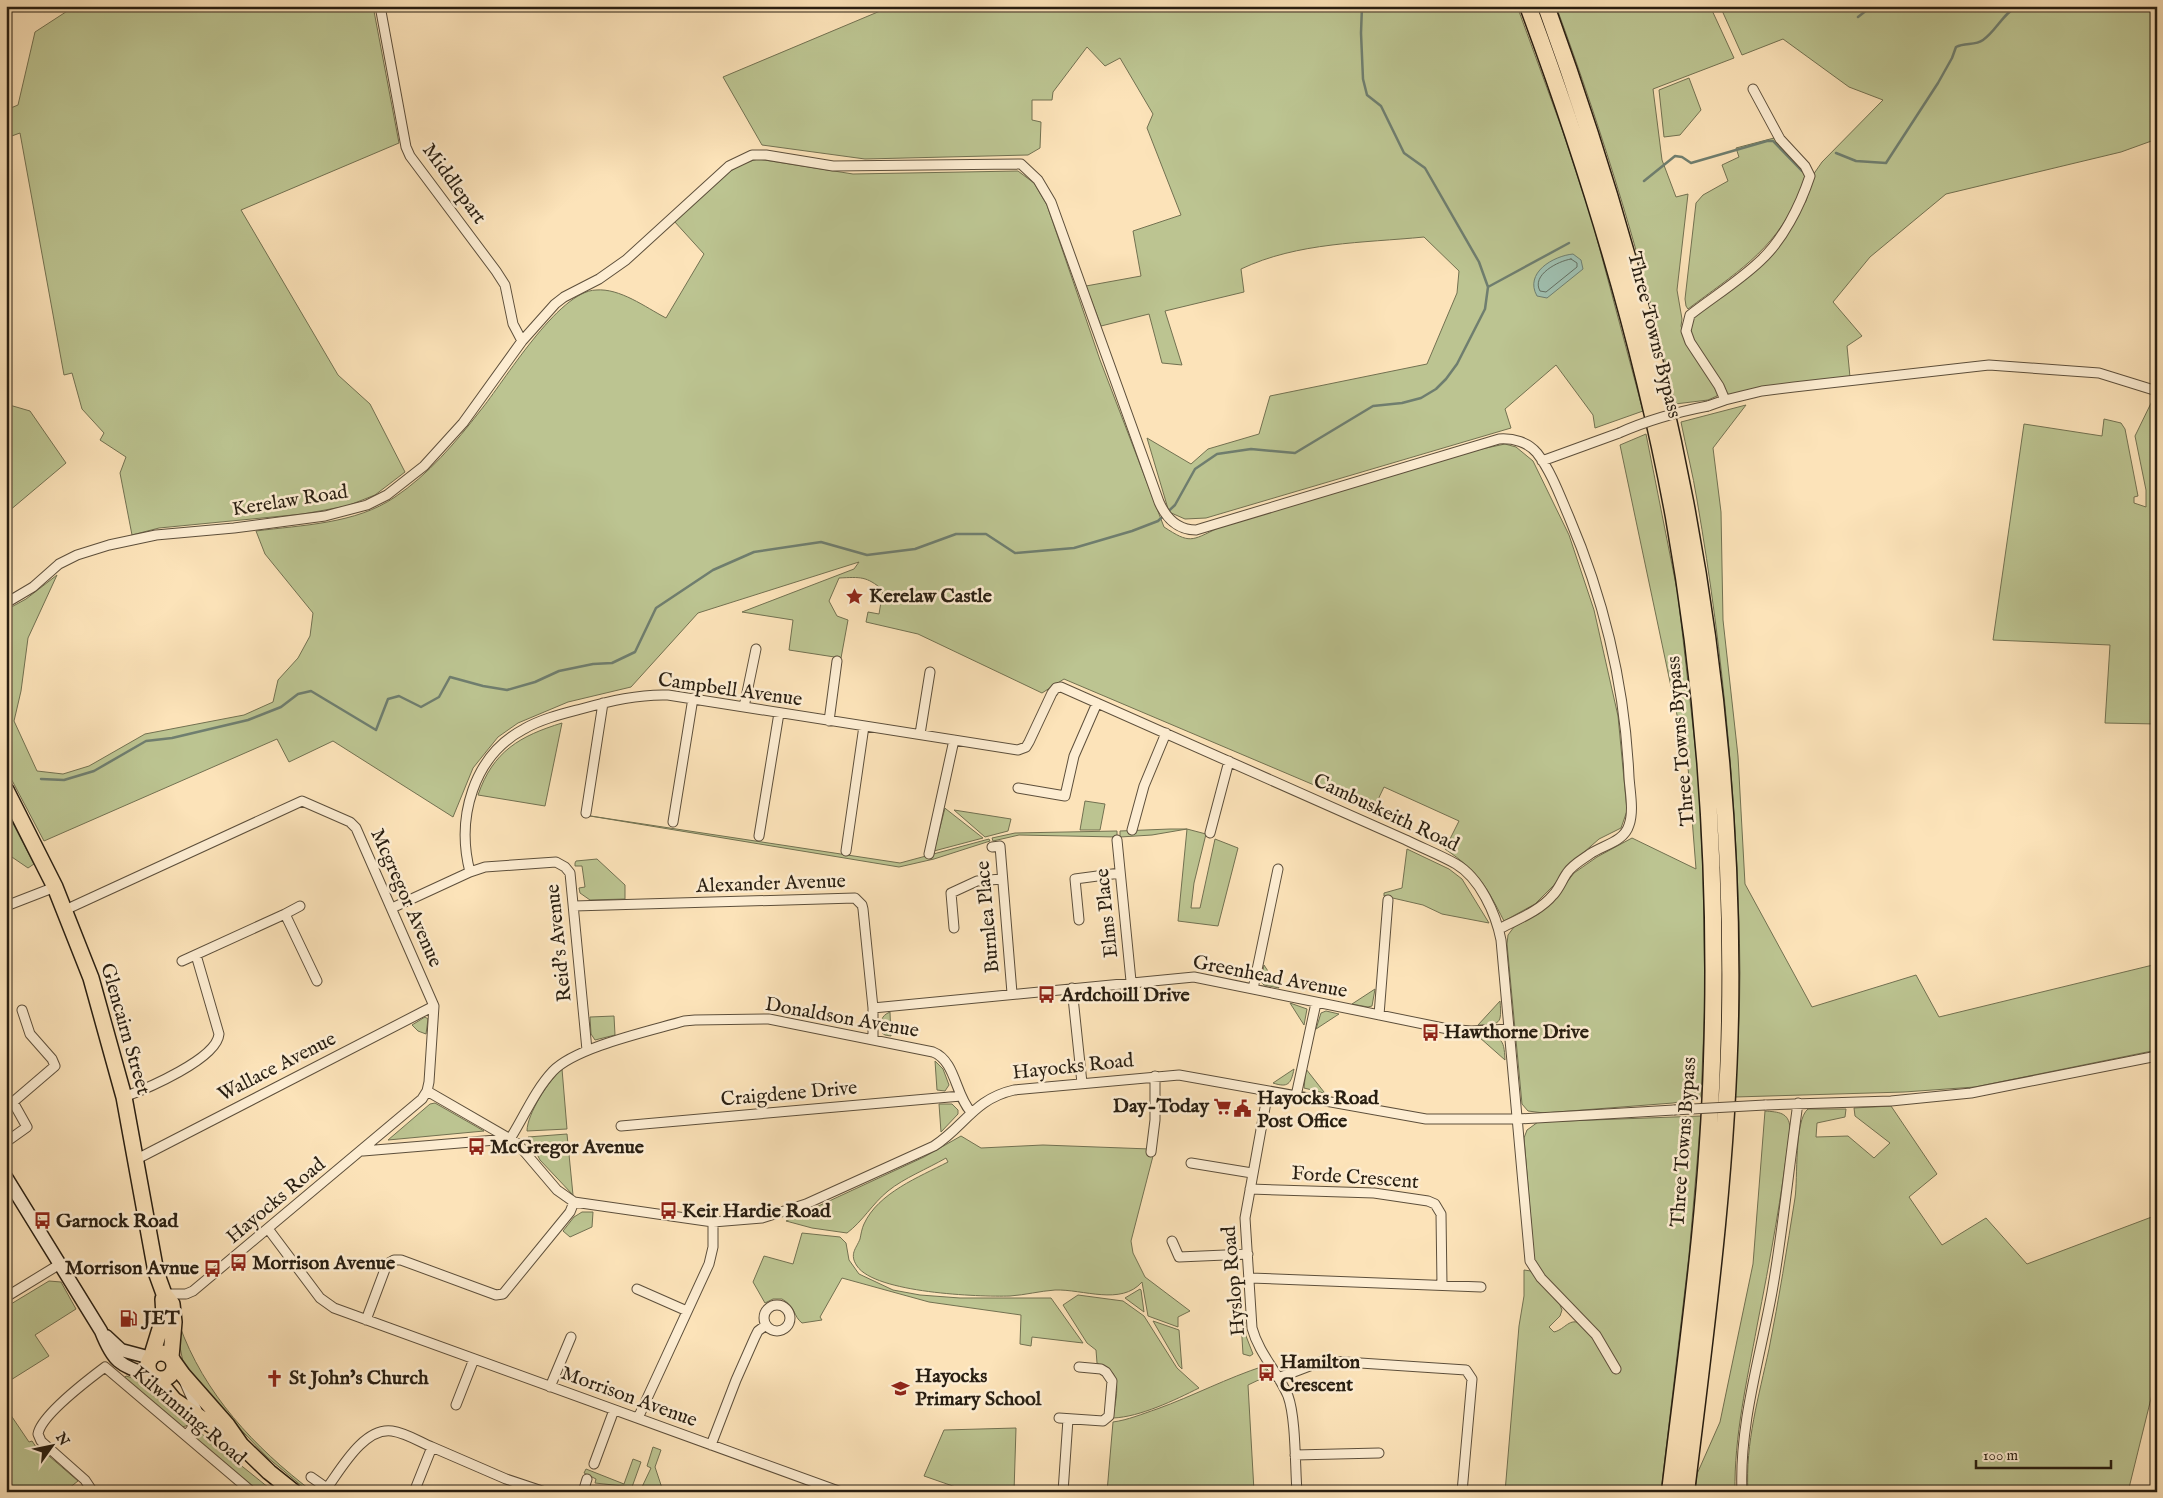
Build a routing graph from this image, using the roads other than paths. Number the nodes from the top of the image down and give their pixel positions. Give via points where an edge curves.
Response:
1 (380, 6) edge
2 (1528, 6) edge
3 (1546, 6) edge
4 (1753, 90) dead end
5 (522, 340) junction
6 (2157, 391) edge
7 (1725, 400) junction
8 (1542, 461) junction
9 (6, 603) edge
10 (756, 649) dead end
11 (837, 660) dead end
12 (930, 672) dead end
13 (1062, 687) joint
14 (693, 698) junction
15 (602, 703) junction
16 (1097, 703) junction
17 (744, 707) junction
18 (779, 713) junction
19 (830, 721) junction
20 (864, 726) junction
21 (1166, 733) junction
22 (920, 734) junction
23 (954, 740) junction
24 (1229, 761) junction
25 (1018, 788) dead end
26 (6, 790) edge
27 (586, 813) dead end
28 (673, 822) dead end
29 (1132, 830) dead end
30 (1210, 833) dead end
31 (759, 836) dead end
32 (1117, 840) dead end
33 (992, 847) dead end
34 (846, 851) dead end
35 (929, 854) dead end
36 (1278, 869) dead end
37 (470, 872) junction
38 (1120, 873) junction
39 (1002, 879) junction
40 (55, 887) junction
41 (1388, 900) dead end
42 (6, 906) edge
43 (300, 906) dead end
44 (574, 906) junction
45 (392, 908) junction
46 (66, 910) junction
47 (286, 914) junction
48 (1079, 920) dead end
49 (954, 928) dead end
50 (1499, 929) junction
51 (196, 955) junction
52 (182, 961) dead end
53 (317, 981) dead end
54 (1131, 981) junction
55 (1072, 988) junction
56 (1253, 988) junction
57 (1012, 993) junction
58 (1316, 1002) junction
59 (434, 1006) junction
60 (873, 1008) junction
61 (22, 1010) dead end
62 (1379, 1016) junction
63 (1510, 1029) junction
64 (873, 1039) junction
65 (587, 1050) junction
66 (2157, 1056) edge
67 (1155, 1076) junction
68 (1082, 1083) junction
69 (427, 1091) junction
70 (1268, 1091) junction
71 (124, 1096) junction
72 (961, 1096) junction
73 (1296, 1096) junction
74 (1798, 1103) junction
75 (970, 1112) junction
76 (1519, 1119) junction
77 (621, 1126) dead end
78 (510, 1139) junction
79 (6, 1142) edge
80 (362, 1151) junction
81 (1151, 1152) dead end
82 (137, 1159) junction
83 (1190, 1163) dead end
84 (1252, 1172) junction
85 (6, 1176) edge
86 (1250, 1189) junction
87 (574, 1202) junction
88 (713, 1222) junction
89 (268, 1230) junction
90 (1172, 1241) dead end
91 (1248, 1254) junction
92 (60, 1264) junction
93 (1250, 1278) junction
94 (1442, 1285) junction
95 (1481, 1287) dead end
96 (637, 1289) dead end
97 (164, 1294) junction
98 (186, 1294) junction
99 (6, 1297) edge
100 (688, 1311) junction
101 (173, 1313) junction
102 (366, 1320) junction
103 (766, 1325) dead end
104 (101, 1331) junction
105 (571, 1337) dead end
106 (151, 1358) junction
107 (172, 1359) junction
108 (474, 1359) junction
109 (128, 1367) junction
110 (1079, 1367) dead end
111 (1616, 1369) dead end
112 (183, 1375) junction
113 (154, 1377) junction
114 (1278, 1378) junction
115 (118, 1379) junction
116 (550, 1387) junction
117 (456, 1405) dead end
118 (614, 1410) junction
119 (200, 1417) junction
120 (638, 1418) junction
121 (187, 1435) junction
122 (242, 1445) junction
123 (711, 1445) junction
124 (432, 1447) junction
125 (1379, 1453) dead end
126 (1295, 1455) junction
127 (594, 1464) dead end
128 (311, 1477) dead end
129 (587, 1479) dead end
130 (241, 1489) edge
131 (329, 1490) edge
132 (93, 1492) edge
133 (252, 1492) edge
134 (294, 1492) edge
135 (414, 1492) edge
136 (546, 1492) edge
137 (583, 1492) edge
138 (841, 1492) edge
139 (1063, 1492) edge
140 (1296, 1492) edge
141 (1462, 1492) edge
142 (1670, 1492) edge
143 (1686, 1492) edge
144 (1742, 1492) edge

1 - 5 street, Middlepart via 406,147 496,271 504,285 513,324
2 - 142 highway, Three Towns Bypass via 1591,183 1638,350 1674,517 1690,613 1704,733 1713,905 1712,1062 1708,1150
3 - 143 highway, Three Towns Bypass via 1605,176 1652,344 1689,513 1705,610 1719,732 1730,907 1730,1026 1723,1156
4 - 7 street via 1776,133 1810,176 1777,242 1760,261 1688,319 1686,331 1690,342
5 - 8 street, Kerelaw Road via 559,301 626,260 729,166 752,155 834,166 1021,164 1038,180 1051,202 1162,509 1178,527 1196,530 1499,439 1529,446
5 - 9 street, Kerelaw Road via 462,423 424,466 387,495 367,505 310,519 156,535 109,545 59,564 33,587
6 - 7 street via 2099,373 1989,365 1762,391
7 - 8 street, bridge via 1642,422
8 - 50 street via 1587,559 1601,606 1622,705 1631,814 1626,832 1568,871 1553,896
10 - 17 street
11 - 19 street
12 - 22 street
13 - 16 street, Cambuskeith Road
13 - 23 street, Campbell Avenue via 1052,693 1029,742 1021,749
14 - 15 street, Campbell Avenue via 657,695
14 - 17 street, Campbell Avenue
14 - 28 street
15 - 27 street
15 - 37 street, Campbell Avenue via 524,729 497,749 486,763 468,806 465,852
16 - 21 street, Cambuskeith Road
16 - 25 street via 1074,756 1064,796
17 - 18 street, Campbell Avenue
18 - 19 street, Campbell Avenue
18 - 31 street
19 - 20 street, Campbell Avenue
20 - 22 street, Campbell Avenue
20 - 34 street
21 - 24 street, Cambuskeith Road
21 - 29 street via 1144,786
22 - 23 street, Campbell Avenue
23 - 35 street
24 - 30 street
24 - 50 street, Cambuskeith Road via 1457,864 1480,891
26 - 40 main road, Glencairn Street
32 - 38 street, Elms Place
33 - 39 street, Burnlea Place via 1000,846
36 - 56 street
37 - 44 street, Reid's Avenue via 485,867 559,863 570,873
37 - 45 street, Reid's Avenue
38 - 48 street via 1075,879
38 - 54 street, Elms Place
39 - 49 street via 977,881 951,893
39 - 57 street, Burnlea Place
40 - 42 street
40 - 46 main road, Glencairn Street
41 - 62 street
43 - 47 street
44 - 60 street, Alexander Avenue via 855,898 863,910
44 - 65 street, Reid's Avenue
45 - 46 street, Mcgregor Avenue via 353,824 302,801
45 - 59 street, Mcgregor Avenue
46 - 71 main road, Glencairn Street via 92,978
47 - 51 street
47 - 53 street
50 - 63 street
51 - 52 street
51 - 71 street via 219,1034 216,1044 176,1073
54 - 55 street, Greenhead Avenue
54 - 56 street, Greenhead Avenue via 1194,977
55 - 57 street, Greenhead Avenue
55 - 68 street
56 - 58 street, Greenhead Avenue
57 - 60 street, Greenhead Avenue
58 - 62 street, Greenhead Avenue
58 - 73 street
59 - 69 street, Mcgregor Avenue
59 - 82 street, Wallace Avenue
60 - 64 street, Alexander Avenue
61 - 79 street via 30,1034 55,1066 13,1102 27,1127
62 - 63 street, Greenhead Avenue via 1448,1029
63 - 76 street
64 - 65 street, Donaldson Avenue via 769,1019 695,1020
64 - 72 street, Donaldson Avenue via 937,1054 946,1062
65 - 78 street, Donaldson Avenue via 554,1070
66 - 74 street, Hayocks Road via 1971,1093 1883,1101
67 - 68 street, Hayocks Road
67 - 70 street, Hayocks Road via 1192,1076
67 - 81 street
68 - 75 street, Hayocks Road via 1006,1092
69 - 78 street, Hayocks Road
69 - 80 street, Hayocks Road
70 - 73 street, Hayocks Road
70 - 84 street, Hyslop Road
71 - 82 main road, Glencairn Street
72 - 75 street, Donaldson Avenue
72 - 77 street, Craigdene Drive
73 - 76 street, Hayocks Road via 1426,1119
74 - 76 street, Hayocks Road, bridge
74 - 144 street via 1776,1271 1743,1437
75 - 88 street, Hayocks Road via 944,1140 934,1146 806,1204 768,1216
76 - 111 street via 1529,1252 1533,1267 1596,1335
78 - 80 street
78 - 87 street, Hayocks Road via 520,1146 557,1190
80 - 89 street, Hayocks Road
82 - 97 main road, Glencairn Street via 153,1259
83 - 84 street
84 - 86 street, Hyslop Road
85 - 92 main road
86 - 91 street, Hyslop Road via 1245,1218
86 - 94 street, Forde Crescent via 1374,1193 1435,1204 1441,1214
87 - 88 street, Hayocks Road
87 - 102 street via 570,1212 503,1294 496,1295 394,1260 387,1264
88 - 100 street via 712,1254
89 - 98 street, Hayocks Road
89 - 102 street, Morrison Avenue via 325,1304
90 - 91 street via 1179,1257
91 - 93 street, Hyslop Road
92 - 99 street
92 - 104 main road
93 - 94 street
93 - 114 street, Hyslop Road via 1254,1336
94 - 95 street
96 - 100 street
97 - 98 street
97 - 101 main road, Glencairn Street via 172,1304
97 - 106 main road, Glencairn Street via 164,1316
98 - 101 street, Hayocks Road
100 - 120 street
101 - 107 main road, Glencairn Street
102 - 108 street, Morrison Avenue
103 - 123 street via 755,1337
104 - 106 main road via 121,1350
104 - 109 main road via 113,1356
105 - 116 street
106 - 107 main road via 163,1353
106 - 113 main road via 148,1365
107 - 112 main road
107 - 113 main road via 174,1369 171,1376 164,1379
108 - 116 street, Morrison Avenue
108 - 117 street
109 - 113 main road
109 - 115 street
110 - 139 street via 1102,1369 1110,1376 1109,1416 1104,1422 1063,1418
112 - 119 street via 185,1387
112 - 122 main road
113 - 119 main road via 174,1400
114 - 126 street, Hyslop Road via 1291,1406
114 - 141 street via 1330,1361 1466,1370 1472,1379
115 - 121 street, Kilwinning Road
115 - 132 street, Kilwinning Road via 104,1367 71,1394 41,1425 38,1434 41,1441 85,1480
116 - 118 street, Morrison Avenue
118 - 120 street, Morrison Avenue
118 - 127 street
119 - 121 street
119 - 122 main road
120 - 123 street, Morrison Avenue
121 - 130 street, Kilwinning Road
122 - 134 main road
123 - 138 street, Morrison Avenue
124 - 131 street via 392,1431 373,1435 359,1446
124 - 135 street
124 - 136 street via 506,1479
125 - 126 street
126 - 140 street, Hyslop Road
128 - 131 street
129 - 137 street
130 - 133 street, Kilwinning Road

